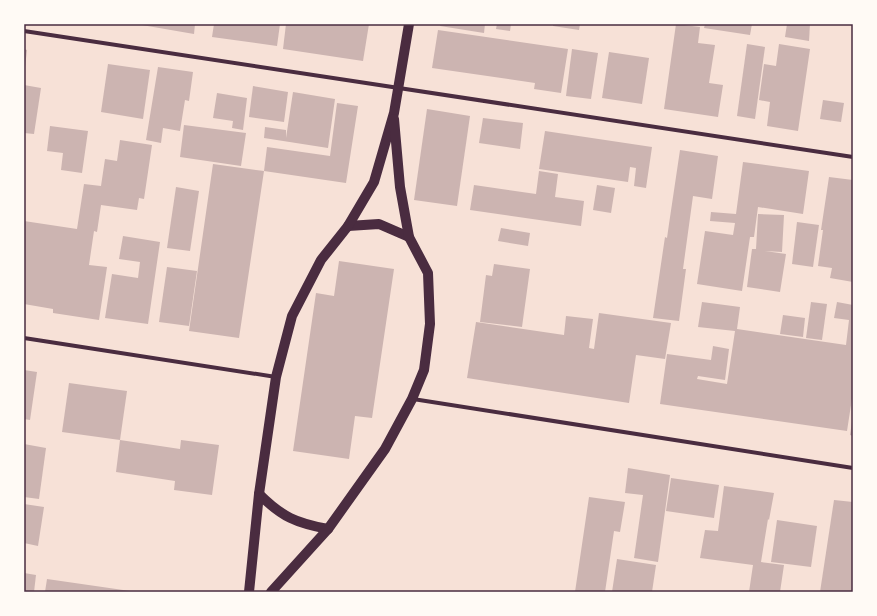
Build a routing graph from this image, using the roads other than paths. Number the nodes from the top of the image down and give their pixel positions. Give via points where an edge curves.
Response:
1 (409, 24) edge
2 (24, 31) edge
3 (398, 87) junction
4 (394, 113) junction
5 (853, 156) edge
6 (348, 226) junction
7 (409, 237) junction
8 (24, 338) edge
9 (276, 377) junction
10 (412, 399) junction
11 (853, 468) edge
12 (259, 494) junction
13 (328, 529) junction
14 (249, 592) edge
15 (271, 592) edge

1 - 3 main road
2 - 3 street
3 - 4 main road
3 - 5 street
4 - 6 main road via 374,182
4 - 7 main road via 400,187
6 - 7 main road via 379,224
6 - 9 main road via 320,260 292,316
7 - 10 main road via 428,273 430,324 424,370
8 - 9 street
9 - 12 main road
10 - 11 street
10 - 13 main road via 385,449
12 - 13 main road via 291,520
12 - 14 main road
13 - 15 main road

